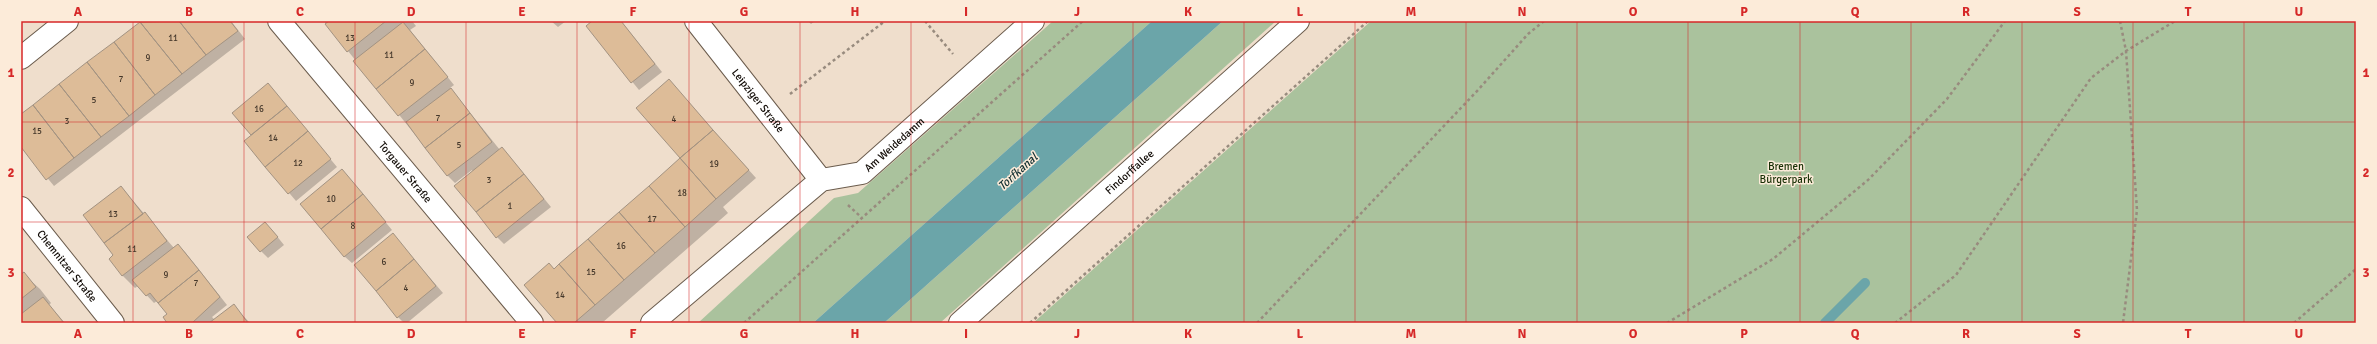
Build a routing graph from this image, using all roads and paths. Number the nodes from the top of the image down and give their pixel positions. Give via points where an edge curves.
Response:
1 (67, 21) edge
2 (279, 21) edge
3 (696, 21) edge
4 (885, 21) edge
5 (925, 21) edge
6 (1033, 21) edge
7 (1083, 21) edge
8 (1298, 21) edge
9 (1368, 21) edge
10 (1544, 21) edge
11 (2005, 21) edge
12 (2120, 21) edge
13 (2175, 21) edge
14 (24, 50) edge
15 (2126, 51) junction
16 (971, 76) junction
17 (767, 112) junction
18 (821, 180) junction
19 (21, 208) edge
20 (2356, 269) edge
21 (113, 323) edge
22 (532, 323) edge
23 (652, 323) edge
24 (744, 323) edge
25 (960, 323) edge
26 (1030, 323) edge
27 (1257, 323) edge
28 (1667, 323) edge
29 (1895, 323) edge
30 (2123, 323) edge
31 (2294, 323) edge

1 - 14 street
2 - 22 street, Torgauer Straße
3 - 17 street, Leipziger Straße
4 - 17 path
5 - 16 path
6 - 16 street, Am Weidedamm
7 - 24 path
8 - 25 street, Findorffallee
9 - 26 path
10 - 27 path via 1528,34
11 - 28 path via 1947,99 1868,180 1773,259
12 - 15 path
13 - 15 path
15 - 29 path via 2091,78 1956,275
15 - 30 path via 2137,210
16 - 18 street, Am Weidedamm via 862,173
17 - 18 street, Leipziger Straße
18 - 23 street
19 - 21 street, Chemnitzer Straße
20 - 31 path

